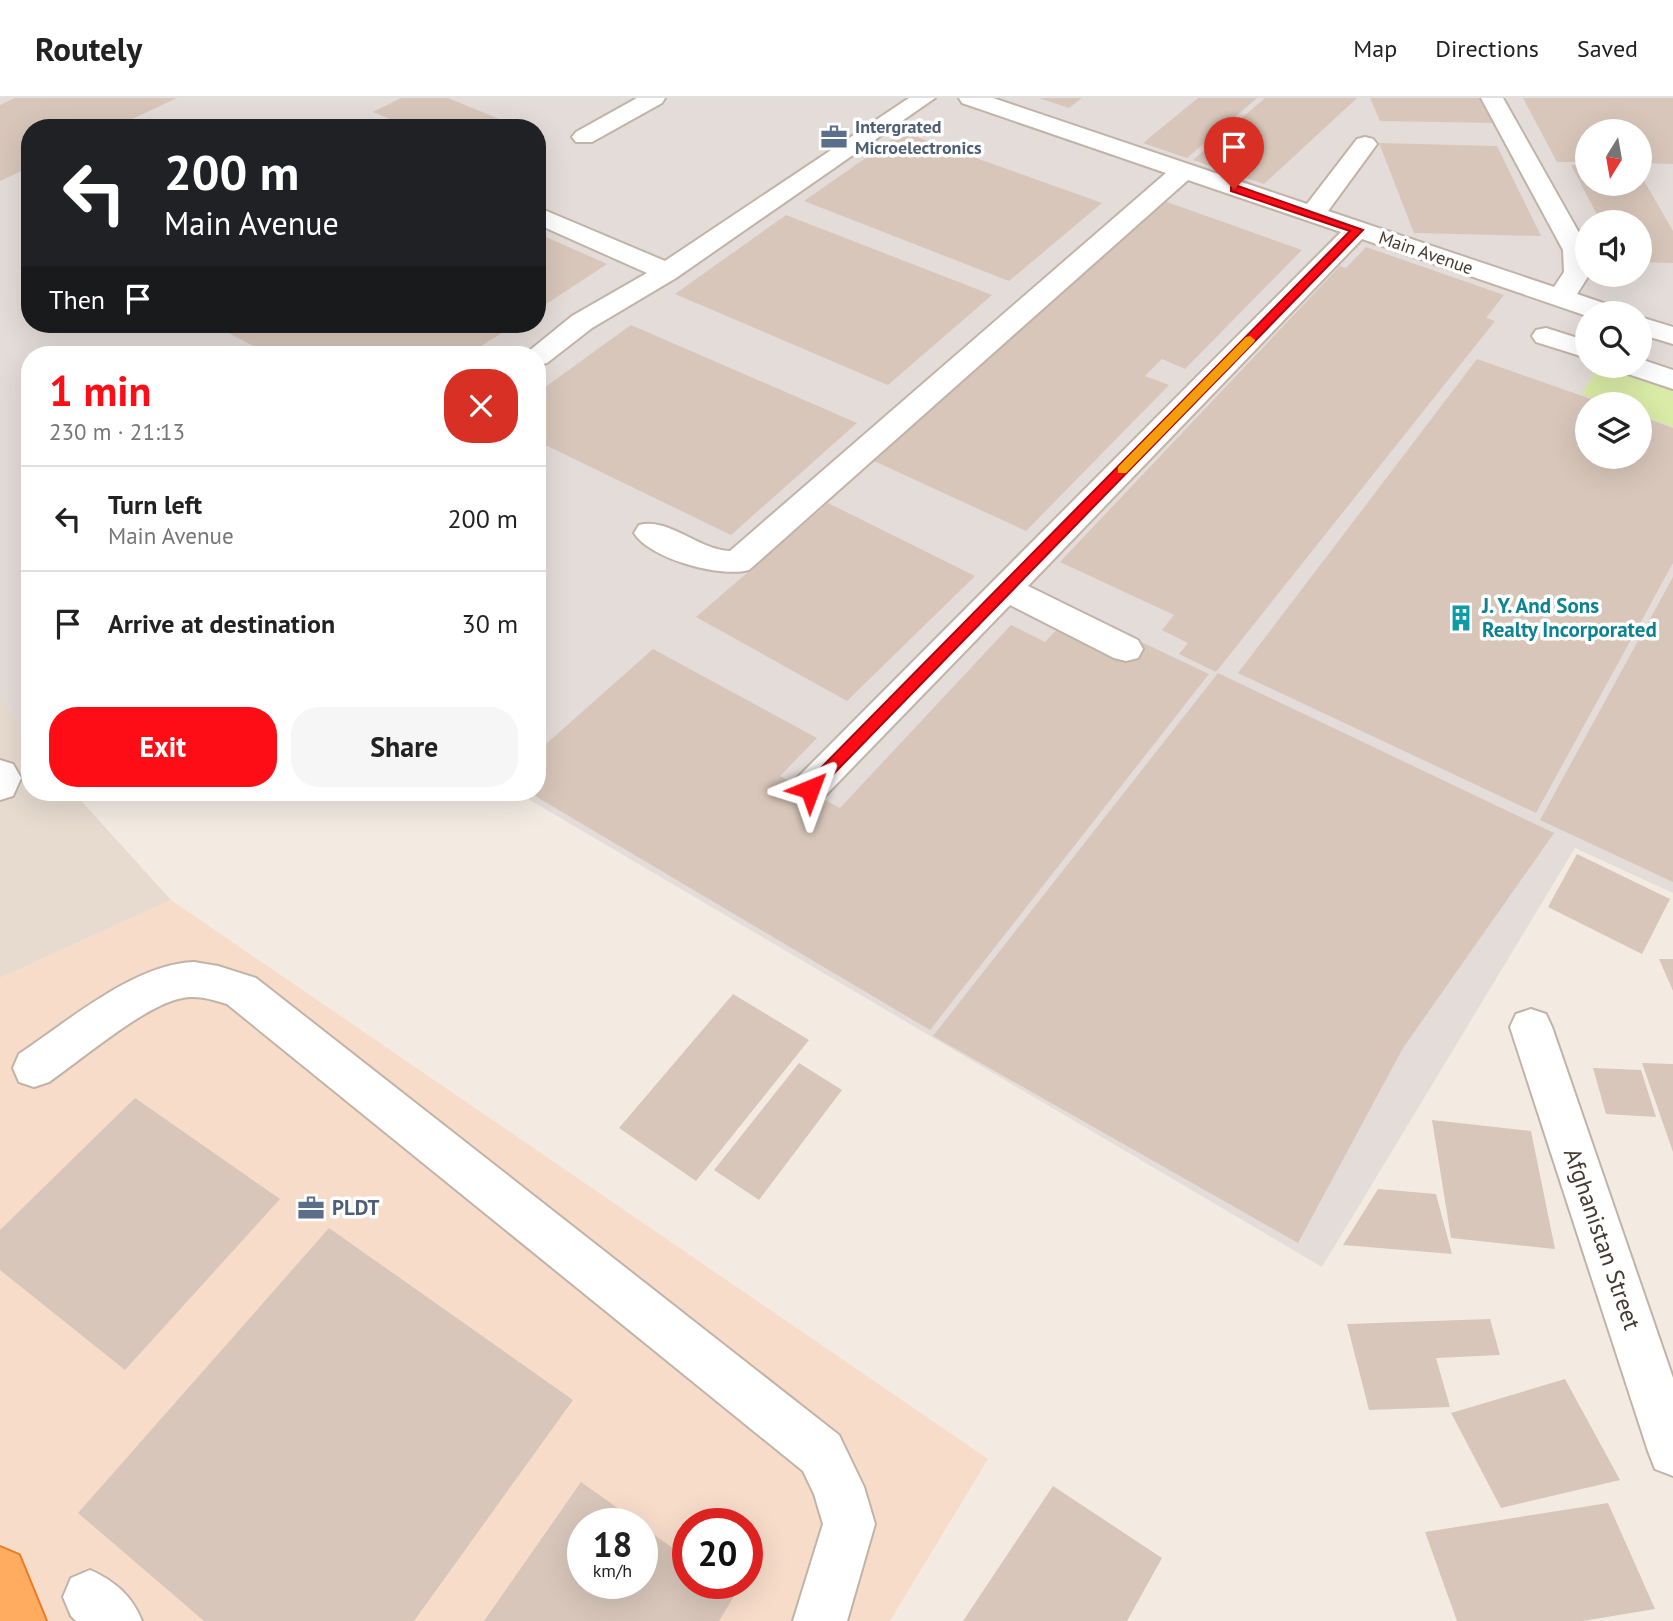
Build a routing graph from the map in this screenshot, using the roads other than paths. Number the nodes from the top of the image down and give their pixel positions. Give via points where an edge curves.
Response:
1 (654, 98) edge
2 (924, 98) edge
3 (970, 98) edge
4 (1492, 98) edge
5 (584, 137) dead end
6 (1365, 144) dead end
7 (1182, 171) junction
8 (1312, 215) junction
9 (546, 219) edge
10 (1357, 230) junction
11 (667, 272) junction
12 (1561, 298) junction
13 (1575, 303) edge
14 (1652, 329) edge
15 (1546, 336) dead end
16 (1673, 336) edge
17 (1575, 346) edge
18 (546, 350) edge
19 (1652, 373) edge
20 (1673, 380) edge
21 (650, 533) dead end
22 (1006, 589) junction
23 (1126, 649) dead end
24 (0, 774) edge
25 (0, 786) edge
26 (810, 789) dead end
27 (1531, 1027) dead end
28 (34, 1068) dead end
29 (1673, 1451) edge
30 (0, 1574) edge
31 (19, 1621) edge
32 (820, 1621) edge

1 - 5 street
2 - 11 street
3 - 7 street, Main Avenue
4 - 12 street via 1576,250 1577,272
6 - 8 street
7 - 8 street, Main Avenue
7 - 21 street via 738,562 705,560
8 - 10 street, Main Avenue
9 - 11 street
10 - 12 street, Main Avenue
10 - 22 street
11 - 18 street via 582,322
12 - 13 street, Main Avenue
14 - 16 street
15 - 17 street
19 - 20 street
22 - 23 street
22 - 26 street
24 - 25 street
27 - 29 street, Afghanistan Street
28 - 32 street via 150,991 179,981 208,980 241,991 821,1452 849,1524
30 - 31 highway

